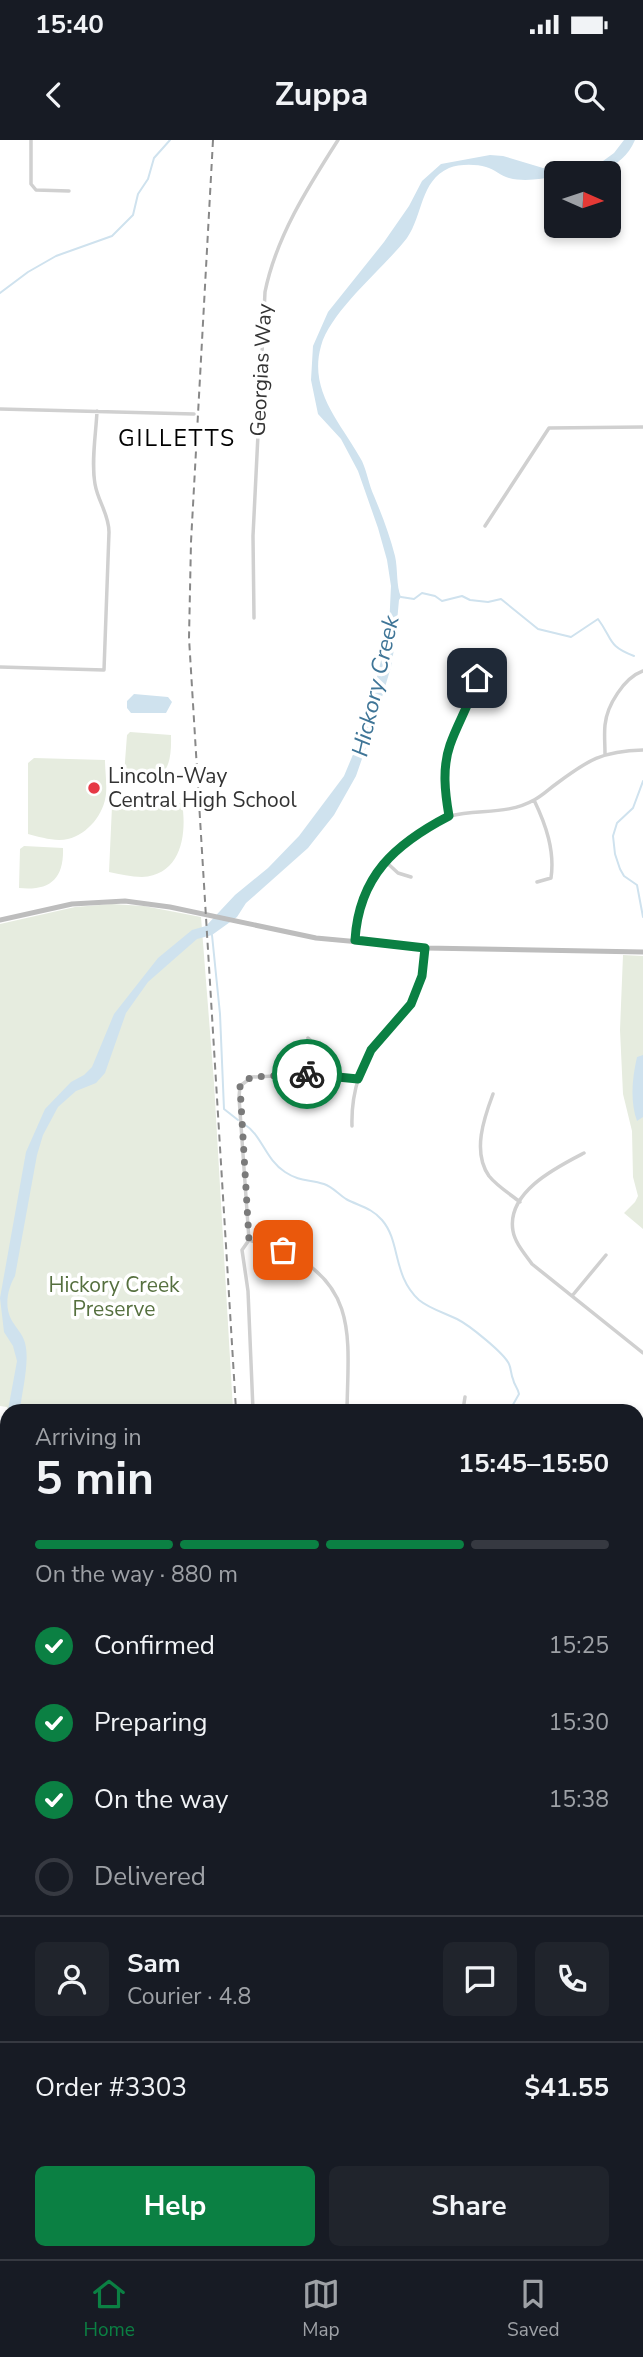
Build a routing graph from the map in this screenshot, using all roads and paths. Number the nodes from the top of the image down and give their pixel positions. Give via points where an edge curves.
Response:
1 (32, 140) edge
2 (338, 140) edge
3 (69, 191) dead end
4 (0, 409) edge
5 (97, 411) junction
6 (194, 414) dead end
7 (643, 427) edge
8 (485, 526) dead end
9 (254, 618) dead end
10 (0, 667) edge
11 (643, 671) edge
12 (477, 678) dead end
13 (643, 750) edge
14 (605, 754) junction
15 (534, 800) junction
16 (449, 816) junction
17 (385, 861) junction
18 (411, 877) dead end
19 (537, 882) dead end
20 (0, 919) edge
21 (355, 940) junction
22 (425, 948) junction
23 (643, 952) edge
24 (308, 1038) dead end
25 (317, 1074) junction
26 (358, 1079) junction
27 (493, 1094) dead end
28 (352, 1126) dead end
29 (584, 1153) dead end
30 (520, 1202) junction
31 (249, 1240) junction
32 (606, 1255) dead end
33 (572, 1296) junction
34 (643, 1353) edge
35 (465, 1397) dead end
36 (253, 1404) edge
37 (347, 1404) edge
38 (464, 1404) edge

1 - 3 street via 31,184 36,190
2 - 9 street, Georgias Way via 288,226 265,292 253,526
4 - 5 street
5 - 6 street
5 - 10 street via 94,479 109,525 104,670
7 - 8 street via 549,428
11 - 14 street via 620,689 609,708
12 - 16 street via 449,747 445,794
13 - 14 street
14 - 15 street via 580,766
15 - 16 street via 496,811
15 - 19 street via 552,853 551,878
16 - 17 street via 425,828
17 - 18 street
17 - 21 street via 362,897
20 - 21 street via 111,900 154,904 316,938
21 - 22 street
22 - 23 street
22 - 26 street via 422,976 411,1004 371,1050
24 - 25 street via 316,1045
25 - 26 street
25 - 31 street via 251,1077 240,1086
26 - 28 street
27 - 30 street via 484,1121 484,1166 490,1177
29 - 30 street via 542,1175
30 - 33 street via 512,1230 520,1248 532,1264
31 - 36 street via 242,1250
31 - 37 street via 283,1250 312,1266 332,1286 345,1317
32 - 33 street
33 - 34 street
35 - 38 street

